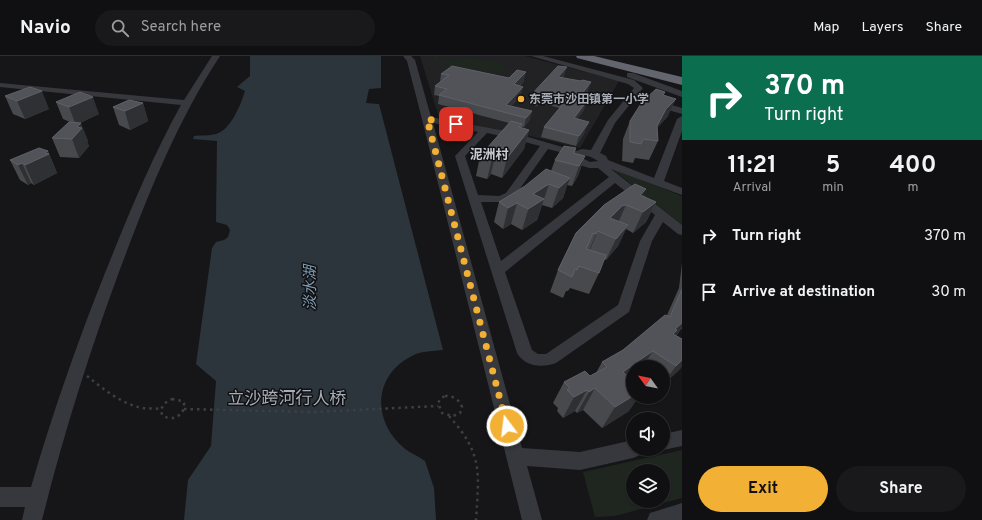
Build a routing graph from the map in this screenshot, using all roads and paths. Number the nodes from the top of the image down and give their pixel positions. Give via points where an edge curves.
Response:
1 (216, 56) edge
2 (535, 56) edge
3 (581, 56) edge
4 (604, 56) edge
5 (616, 56) edge
6 (410, 57) edge
7 (555, 57) edge
8 (679, 79) edge
9 (653, 84) junction
10 (0, 85) edge
11 (636, 85) junction
12 (0, 90) edge
13 (44, 92) junction
14 (682, 94) edge
15 (639, 99) junction
16 (185, 106) junction
17 (682, 111) edge
18 (427, 119) junction
19 (682, 119) edge
20 (485, 130) junction
21 (546, 145) junction
22 (577, 154) junction
23 (594, 154) junction
24 (602, 163) junction
25 (616, 178) junction
26 (658, 182) junction
27 (682, 192) edge
28 (474, 198) junction
29 (661, 214) junction
30 (682, 231) edge
31 (497, 271) junction
32 (77, 368) junction
33 (438, 406) junction
34 (161, 409) junction
35 (184, 409) junction
36 (449, 416) junction
37 (682, 438) edge
38 (670, 441) edge
39 (626, 451) edge
40 (515, 456) junction
41 (0, 497) edge
42 (38, 497) junction
43 (682, 513) edge
44 (32, 520) edge
45 (476, 520) edge
46 (532, 520) edge
47 (656, 520) edge

1 - 16 street
2 - 7 street
3 - 8 highway
4 - 8 highway
5 - 8 highway
6 - 18 street
7 - 9 street via 632,76
7 - 11 street
9 - 11 street
9 - 14 street
10 - 13 street
11 - 15 street via 639,88
12 - 13 street
13 - 16 street
15 - 17 street
15 - 23 street via 611,122
16 - 32 street via 164,144 140,199
18 - 20 street
18 - 40 street
19 - 26 street
20 - 21 street
20 - 28 street via 460,156
21 - 22 street
21 - 28 street via 510,195 501,199
22 - 23 street
22 - 24 street via 575,158 581,163
23 - 24 street via 602,158
24 - 25 street
24 - 26 street
25 - 29 street
25 - 31 street
26 - 27 street
28 - 31 street
29 - 30 street
29 - 31 street via 646,241 624,308 550,359 532,359 525,353
32 - 34 path via 119,398 140,407
32 - 42 street
33 - 35 path, 立沙跨河行人桥 via 306,412
33 - 36 path via 442,413
33 - 36 path via 442,398 456,398 462,410 457,415
34 - 35 path via 162,415 172,419 180,415
34 - 35 path via 168,400 176,399 182,401
36 - 45 path via 457,424 476,456
37 - 38 street
39 - 40 street via 580,461
40 - 46 street
41 - 42 street
42 - 44 street
43 - 47 street

